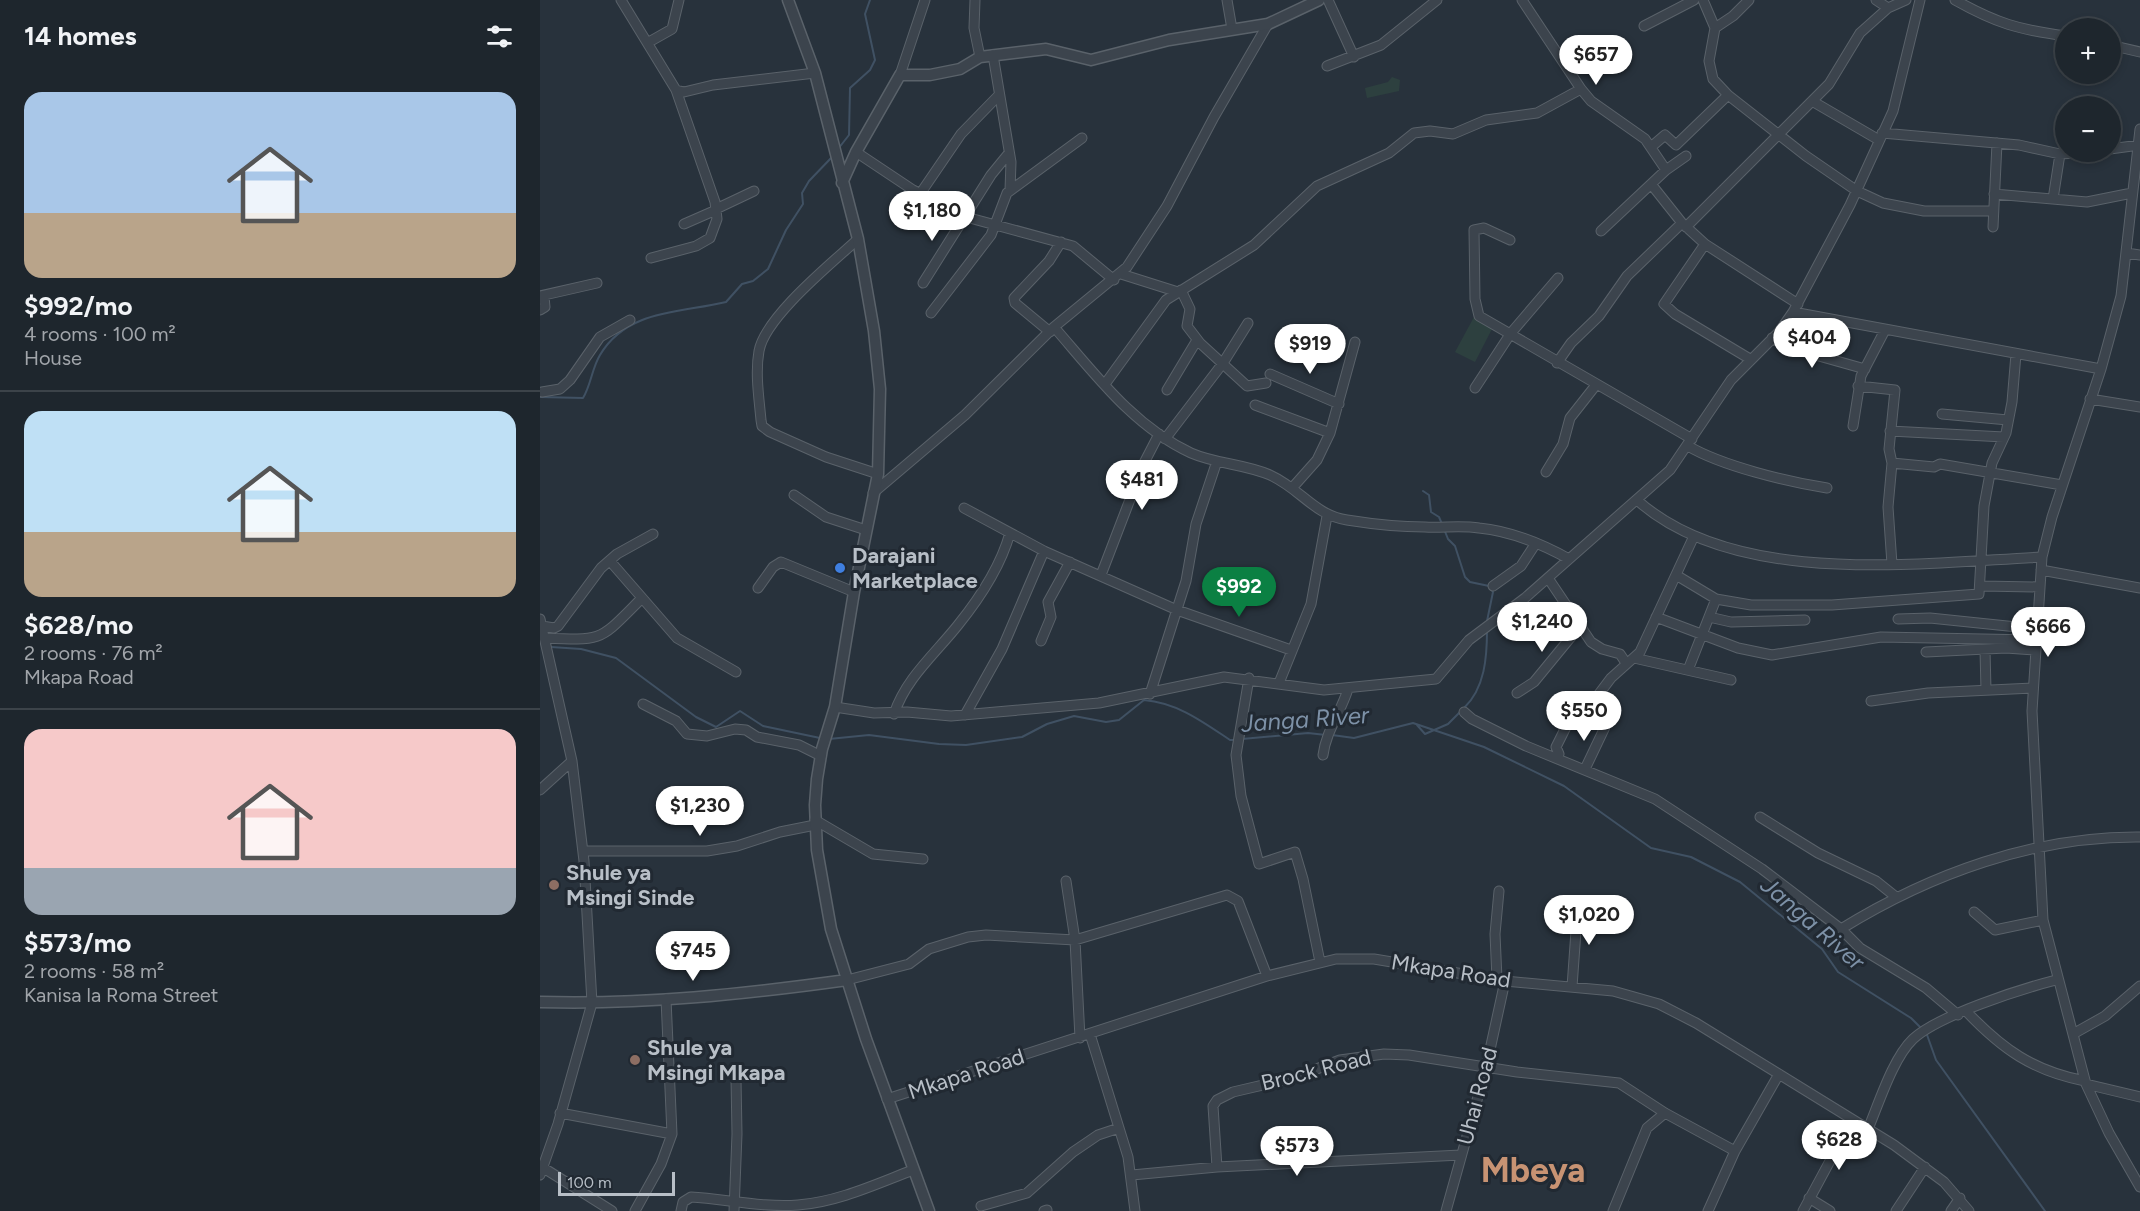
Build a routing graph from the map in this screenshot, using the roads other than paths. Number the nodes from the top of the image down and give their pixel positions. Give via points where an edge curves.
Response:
1 (621, 0) edge
2 (679, 0) edge
3 (788, 0) edge
4 (925, 0) edge
5 (975, 0) edge
6 (1227, 0) edge
7 (1318, 0) edge
8 (1328, 0) edge
9 (1437, 0) edge
10 (1522, 0) edge
11 (1694, 0) edge
12 (1703, 0) edge
13 (1749, 0) edge
14 (1876, 0) edge
15 (1906, 0) edge
16 (1920, 0) edge
17 (1955, 0) edge
18 (1888, 8) junction
19 (1268, 24) junction
20 (1644, 26) dead end
21 (1714, 28) junction
22 (1232, 29) junction
23 (2055, 35) edge
24 (649, 42) junction
25 (2121, 48) edge
26 (2140, 52) edge
27 (993, 55) junction
28 (980, 57) junction
29 (1354, 57) junction
30 (1328, 66) dead end
31 (815, 73) junction
32 (900, 75) junction
33 (1581, 89) junction
34 (676, 90) junction
35 (999, 95) junction
36 (1728, 95) junction
37 (1812, 101) junction
38 (2140, 129) edge
39 (1778, 132) junction
40 (1880, 136) junction
41 (1082, 138) dead end
42 (1997, 144) junction
43 (2139, 145) edge
44 (1651, 147) junction
45 (2121, 147) edge
46 (856, 152) junction
47 (1009, 153) junction
48 (2055, 153) edge
49 (1686, 156) dead end
50 (2059, 162) edge
51 (1666, 170) junction
52 (842, 183) junction
53 (1651, 184) junction
54 (1010, 190) junction
55 (754, 191) dead end
56 (1857, 191) junction
57 (2132, 193) junction
58 (920, 194) junction
59 (1994, 194) junction
60 (2053, 199) junction
61 (716, 210) junction
62 (1993, 211) junction
63 (966, 217) junction
64 (684, 224) dead end
65 (1684, 225) junction
66 (996, 226) junction
67 (1993, 227) dead end
68 (1601, 231) dead end
69 (858, 239) junction
70 (1510, 240) dead end
71 (1061, 242) junction
72 (1706, 244) junction
73 (2127, 253) junction
74 (2140, 255) edge
75 (651, 258) dead end
76 (1118, 277) junction
77 (1558, 278) dead end
78 (597, 283) dead end
79 (923, 283) dead end
80 (1180, 291) junction
81 (542, 296) edge
82 (1796, 308) junction
83 (540, 310) edge
84 (931, 313) dead end
85 (630, 320) dead end
86 (1248, 323) dead end
87 (1052, 330) junction
88 (1885, 330) junction
89 (1511, 333) junction
90 (1773, 338) junction
91 (1197, 340) junction
92 (1355, 342) dead end
93 (2016, 354) junction
94 (1750, 359) junction
95 (1223, 363) junction
96 (1557, 363) junction
97 (1865, 369) junction
98 (2101, 369) junction
99 (1105, 384) junction
100 (1596, 385) junction
101 (1858, 386) junction
102 (1476, 388) dead end
103 (541, 390) edge
104 (1167, 390) dead end
105 (2090, 399) junction
106 (540, 403) edge
107 (1339, 404) junction
108 (1255, 405) dead end
109 (2140, 406) edge
110 (1942, 414) dead end
111 (2008, 420) junction
112 (1853, 426) dead end
113 (1890, 431) junction
114 (1330, 433) junction
115 (1162, 437) junction
116 (2004, 437) junction
117 (1690, 442) junction
118 (1217, 461) junction
119 (1892, 463) junction
120 (1546, 472) dead end
121 (1991, 472) junction
122 (878, 474) junction
123 (2062, 485) junction
124 (1293, 487) junction
125 (1827, 488) dead end
126 (873, 493) junction
127 (794, 495) dead end
128 (1637, 500) junction
129 (964, 508) dead end
130 (1327, 516) junction
131 (866, 530) junction
132 (1010, 533) junction
133 (653, 534) dead end
134 (1694, 536) junction
135 (1536, 543) junction
136 (1044, 551) junction
137 (2042, 557) junction
138 (1569, 559) junction
139 (1980, 560) junction
140 (610, 561) junction
141 (1070, 562) junction
142 (1892, 564) junction
143 (2041, 570) junction
144 (1676, 575) junction
145 (1101, 576) junction
146 (1548, 578) junction
147 (1493, 586) dead end
148 (1982, 586) junction
149 (2040, 587) junction
150 (758, 588) dead end
151 (2140, 588) edge
152 (854, 592) junction
153 (641, 599) junction
154 (1716, 599) junction
155 (1177, 610) junction
156 (1656, 617) junction
157 (1709, 617) junction
158 (1805, 620) dead end
159 (1898, 620) dead end
160 (541, 623) edge
161 (1580, 626) junction
162 (2037, 629) junction
163 (1700, 635) junction
164 (544, 638) junction
165 (1041, 641) dead end
166 (2035, 645) junction
167 (1291, 650) junction
168 (1985, 650) junction
169 (1926, 652) dead end
170 (545, 658) edge
171 (1630, 661) junction
172 (1688, 670) junction
173 (736, 672) dead end
174 (1249, 678) junction
175 (1731, 680) dead end
176 (1279, 683) junction
177 (2033, 688) junction
178 (1348, 689) junction
179 (1986, 690) junction
180 (1516, 693) dead end
181 (1150, 694) junction
182 (1871, 701) dead end
183 (643, 704) dead end
184 (836, 707) junction
185 (1464, 712) dead end
186 (894, 714) junction
187 (965, 715) junction
188 (1606, 725) dead end
189 (821, 753) junction
190 (1323, 754) dead end
191 (1557, 757) junction
192 (572, 761) junction
193 (1585, 770) junction
194 (540, 790) edge
195 (1760, 817) dead end
196 (815, 823) junction
197 (2140, 837) edge
198 (2040, 848) junction
199 (583, 851) junction
200 (923, 859) dead end
201 (1066, 882) dead end
202 (1499, 891) dead end
203 (1896, 897) junction
204 (1578, 903) dead end
205 (1974, 912) dead end
206 (2043, 920) junction
207 (1841, 929) junction
208 (1076, 940) junction
209 (1320, 962) junction
210 (1267, 976) junction
211 (847, 980) junction
212 (1501, 980) junction
213 (2056, 980) junction
214 (2140, 986) edge
215 (1572, 987) junction
216 (666, 999) junction
217 (540, 1002) edge
218 (592, 1003) junction
219 (1962, 1013) junction
220 (2073, 1034) junction
221 (1085, 1036) junction
222 (1486, 1068) junction
223 (1779, 1074) junction
224 (736, 1079) dead end
225 (2085, 1083) junction
226 (2140, 1097) edge
227 (887, 1099) junction
228 (560, 1113) junction
229 (1665, 1113) junction
230 (1852, 1120) junction
231 (1119, 1128) junction
232 (1868, 1129) junction
233 (672, 1134) junction
234 (1735, 1152) junction
235 (1461, 1155) junction
236 (542, 1167) edge
237 (1217, 1167) junction
238 (1925, 1167) junction
239 (913, 1170) junction
240 (1132, 1175) junction
241 (2140, 1187) edge
242 (1809, 1198) junction
243 (1960, 1198) junction
244 (733, 1199) junction
245 (981, 1206) dead end
246 (612, 1211) edge
247 (635, 1211) edge
248 (681, 1211) edge
249 (734, 1211) edge
250 (929, 1211) edge
251 (1135, 1211) edge
252 (1446, 1211) edge
253 (1613, 1211) edge
254 (1708, 1211) edge
255 (1803, 1211) edge
256 (1830, 1211) edge
257 (1896, 1211) edge
258 (1951, 1211) edge
259 (1969, 1211) edge

1 - 24 street
2 - 24 street via 672,29
3 - 31 street
4 - 32 street
5 - 28 street via 974,28
6 - 22 street
7 - 19 street
8 - 29 street
9 - 29 street via 1390,39
10 - 33 street
11 - 20 street
12 - 21 street
13 - 21 street
14 - 18 street
15 - 18 street
16 - 40 street via 1900,90
17 - 23 street via 1995,22
18 - 37 street via 1860,33 1829,84
19 - 22 street
19 - 76 street via 1167,206
21 - 36 street via 1711,74
22 - 27 street via 1091,60 1046,49
24 - 34 street
25 - 26 street
27 - 28 street
27 - 35 street
28 - 32 street via 960,69
29 - 30 street
31 - 34 street
31 - 52 street
32 - 46 street
33 - 44 street
33 - 80 street via 1530,115 1486,120 1453,134 1414,133 1389,153 1311,190 1254,245
34 - 61 street
35 - 47 street
35 - 58 street via 962,134
36 - 39 street
36 - 44 street via 1676,145 1665,135
37 - 39 street
37 - 40 street
38 - 43 street
39 - 56 street
39 - 65 street
40 - 42 street
40 - 56 street
41 - 54 street
42 - 48 street
42 - 59 street
43 - 45 street
43 - 57 street
44 - 51 street
46 - 52 street
46 - 58 street
47 - 54 street
47 - 63 street
49 - 51 street
50 - 60 street
51 - 53 street
52 - 69 street
53 - 65 street
53 - 68 street
54 - 66 street
55 - 61 street
56 - 62 street via 1882,203 1917,210
56 - 82 street
57 - 60 street via 2087,202
57 - 73 street
58 - 63 street
59 - 60 street
59 - 62 street
61 - 64 street
61 - 75 street via 710,238 696,246
62 - 67 street
63 - 66 street
63 - 79 street
65 - 72 street
65 - 96 street via 1627,276 1599,316
66 - 71 street
66 - 84 street
69 - 122 street via 880,389
69 - 122 street via 766,332 758,364 761,420 770,432 826,457
70 - 89 street via 1484,228 1474,232 1476,308 1479,316
71 - 76 street
71 - 87 street via 1014,300
72 - 82 street
72 - 94 street via 1664,304
73 - 74 street
73 - 98 street via 2121,296
76 - 80 street
76 - 87 street
77 - 89 street
78 - 81 street
80 - 91 street via 1190,309 1187,326
80 - 99 street via 1161,305
81 - 83 street via 545,307
82 - 88 street
82 - 90 street
85 - 103 street via 600,337 560,389
86 - 95 street
87 - 99 street
87 - 126 street via 964,415
88 - 93 street
88 - 97 street
89 - 96 street
89 - 102 street
90 - 94 street
90 - 97 street via 1794,349
91 - 95 street
91 - 104 street
92 - 107 street
93 - 98 street
93 - 111 street
94 - 117 street via 1721,393
95 - 107 street via 1247,386 1268,379
95 - 115 street
96 - 100 street
97 - 101 street
98 - 105 street
99 - 115 street via 1135,416
100 - 117 street
100 - 120 street via 1570,418 1563,444
101 - 112 street
101 - 113 street via 1896,390
103 - 106 street
105 - 109 street
105 - 123 street
107 - 114 street
108 - 114 street
110 - 111 street
111 - 116 street
113 - 116 street
113 - 119 street
114 - 124 street via 1317,460
115 - 118 street via 1193,454
115 - 145 street via 1144,463
116 - 121 street
117 - 125 street via 1704,455 1739,467
117 - 128 street via 1670,470
118 - 124 street via 1251,468
118 - 155 street via 1196,524 1192,562
119 - 121 street via 1940,464
119 - 142 street via 1888,507
121 - 123 street
121 - 139 street via 1982,518
122 - 126 street
123 - 137 street
124 - 130 street
126 - 131 street
127 - 131 street via 826,517
128 - 134 street via 1669,525
128 - 138 street
129 - 132 street
130 - 135 street via 1500,531
130 - 167 street via 1311,604
131 - 152 street
132 - 136 street
132 - 186 street via 997,565 966,614 906,688
133 - 140 street
134 - 142 street via 1794,561
134 - 144 street
135 - 138 street
135 - 147 street via 1521,566
136 - 141 street
136 - 187 street via 1002,649
137 - 139 street
137 - 143 street
138 - 146 street
139 - 142 street
139 - 148 street
140 - 153 street
140 - 160 street via 594,576 558,626
141 - 145 street
141 - 165 street via 1048,603 1051,617
143 - 149 street
143 - 151 street
144 - 154 street
144 - 156 street
145 - 155 street
146 - 161 street
146 - 178 street via 1486,626 1436,679
148 - 149 street
148 - 154 street via 1977,595 1832,605 1769,606
149 - 162 street
150 - 152 street via 781,562
152 - 184 street
153 - 164 street via 601,637
153 - 173 street via 677,638
154 - 157 street
155 - 167 street
155 - 181 street
156 - 163 street
156 - 171 street
157 - 158 street via 1731,621
157 - 163 street
159 - 162 street via 1930,618
160 - 164 street
161 - 171 street via 1597,647
161 - 180 street via 1534,682
162 - 166 street
163 - 166 street via 1750,651 1779,655 1891,637
163 - 172 street
164 - 170 street
166 - 168 street
166 - 177 street
167 - 176 street
168 - 169 street
168 - 179 street
170 - 192 street
171 - 172 street
171 - 191 street via 1611,678 1577,723 1569,721 1556,747
172 - 175 street
174 - 176 street
174 - 181 street via 1215,677
174 - 209 street via 1236,755 1241,796 1259,864 1294,852
176 - 178 street via 1324,690
177 - 179 street
177 - 198 street
178 - 190 street via 1329,730
179 - 182 street
181 - 187 street via 1099,703
183 - 189 street via 676,721 687,734 707,736 746,730 757,737
184 - 186 street
184 - 189 street
185 - 191 street via 1526,746
186 - 187 street
188 - 193 street
189 - 196 street
191 - 193 street
192 - 194 street
192 - 199 street
193 - 207 street via 1655,799 1762,869
195 - 203 street via 1818,853 1876,881
196 - 199 street via 707,851
196 - 200 street via 873,854
196 - 211 street via 825,905
197 - 198 street via 2100,838
198 - 203 street via 1961,869
198 - 206 street
199 - 218 street
201 - 208 street
202 - 212 street, Uhai Road via 1495,934
203 - 207 street
204 - 215 street
205 - 206 street via 1999,930
206 - 213 street
207 - 219 street via 1860,948
208 - 210 street via 1227,895 1238,901
208 - 211 street via 977,935 933,947 909,964
208 - 221 street
209 - 210 street, Mkapa Road
209 - 212 street, Mkapa Road via 1374,959
210 - 221 street, Mkapa Road
211 - 216 street
211 - 227 street
212 - 215 street, Mkapa Road
212 - 222 street, Uhai Road
213 - 219 street via 2006,994
213 - 220 street
214 - 220 street via 2105,1016
215 - 223 street, Mkapa Road via 1633,995 1659,1004
216 - 218 street
216 - 233 street
217 - 218 street
218 - 228 street
219 - 225 street via 2037,1068
219 - 232 street via 1914,1038 1899,1059
220 - 225 street
221 - 227 street, Mkapa Road
221 - 231 street
222 - 229 street via 1619,1083
222 - 235 street, Uhai Road
222 - 237 street, Brock Road via 1409,1056 1359,1056 1293,1078 1233,1092 1214,1104
223 - 230 street, Mkapa Road
223 - 234 street
224 - 244 street
225 - 226 street
225 - 241 street
227 - 239 street
228 - 233 street
228 - 236 street
229 - 234 street
229 - 253 street via 1647,1128
230 - 232 street, Mkapa Road
230 - 242 street
231 - 240 street
231 - 245 street via 1098,1135 1073,1152 1027,1193
232 - 238 street, Mkapa Road
233 - 247 street via 662,1164
234 - 254 street
235 - 237 street
235 - 252 street, Uhai Road
236 - 246 street
237 - 240 street
238 - 243 street, Mkapa Road
238 - 257 street
239 - 244 street via 855,1193 808,1204
239 - 250 street
240 - 251 street
242 - 255 street
242 - 256 street
243 - 258 street
243 - 259 street, Mkapa Road
244 - 248 street via 691,1197 683,1202
244 - 249 street

